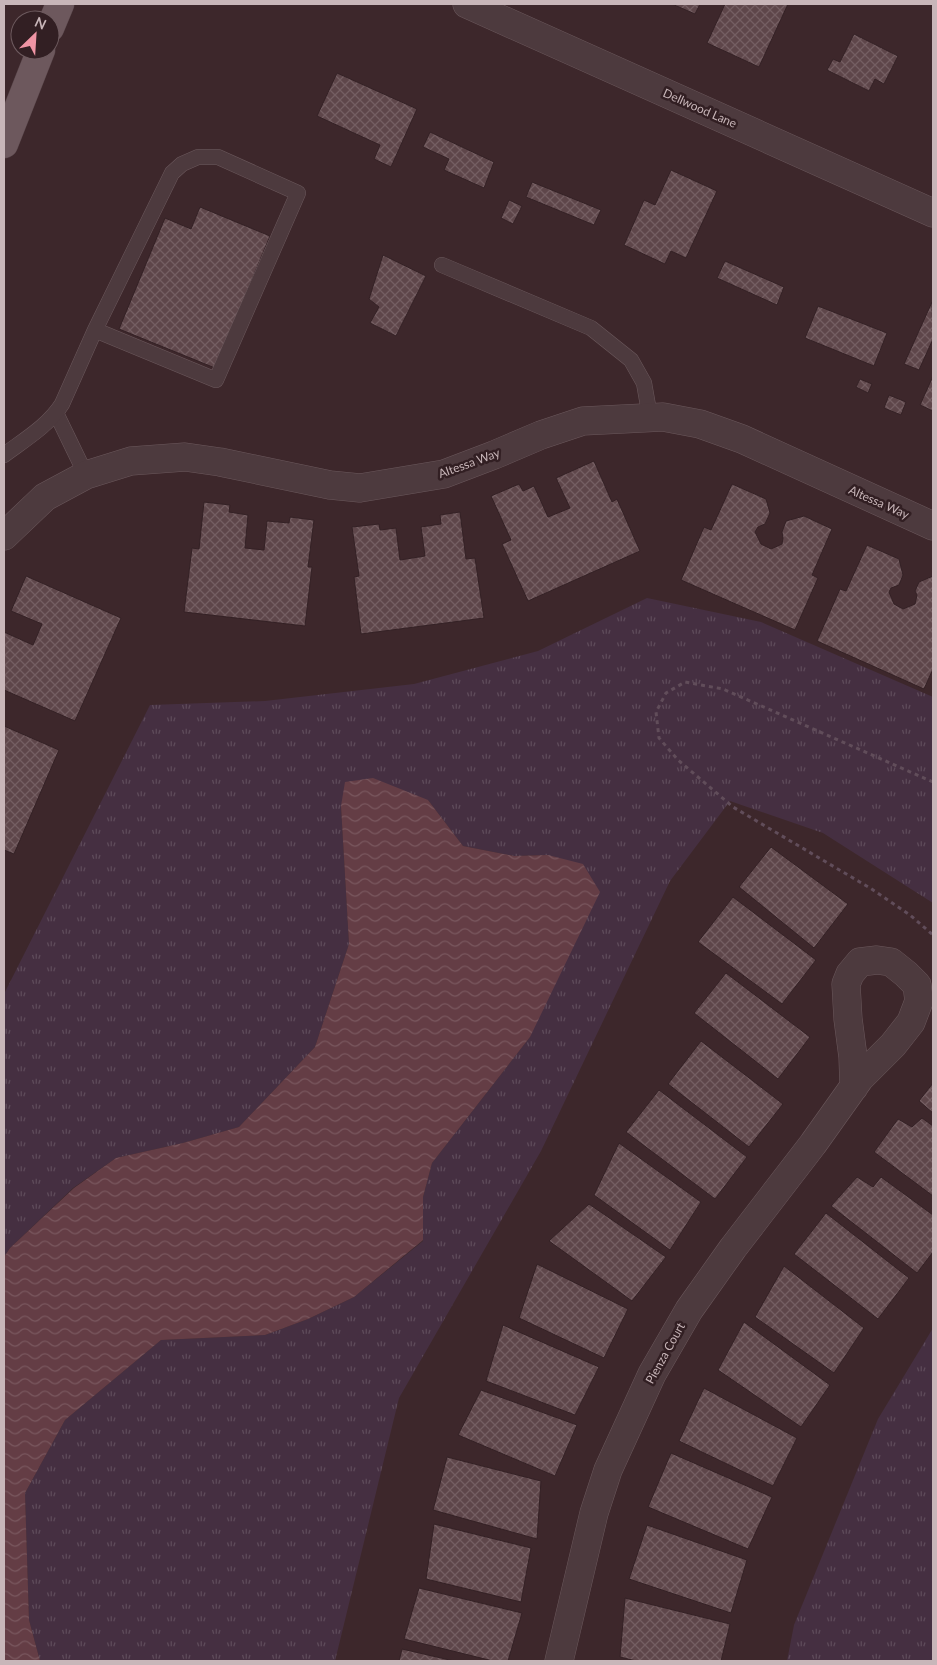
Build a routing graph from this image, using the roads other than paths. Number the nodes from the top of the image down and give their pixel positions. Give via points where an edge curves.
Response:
1 (467, 4) edge
2 (37, 60) edge
3 (4, 144) edge
4 (933, 213) edge
5 (442, 265) dead end
6 (96, 330) junction
7 (56, 413) junction
8 (650, 417) junction
9 (4, 455) edge
10 (86, 475) junction
11 (933, 526) edge
12 (4, 536) edge
13 (854, 1086) dead end
14 (559, 1661) edge

1 - 4 street, Dellwood Lane
2 - 3 main road
5 - 8 lane via 591,328 630,360 644,383
6 - 6 lane via 172,173 182,164 198,157 218,157 298,193 216,380
6 - 7 lane
7 - 9 lane
7 - 10 lane
8 - 10 street, Altessa Way via 582,421 444,474 360,488 185,457 131,461
8 - 11 street, Altessa Way via 700,424 742,440
10 - 12 street, Altessa Way via 45,497
13 - 14 street, Pienza Court via 689,1310 652,1374 608,1470 594,1513

